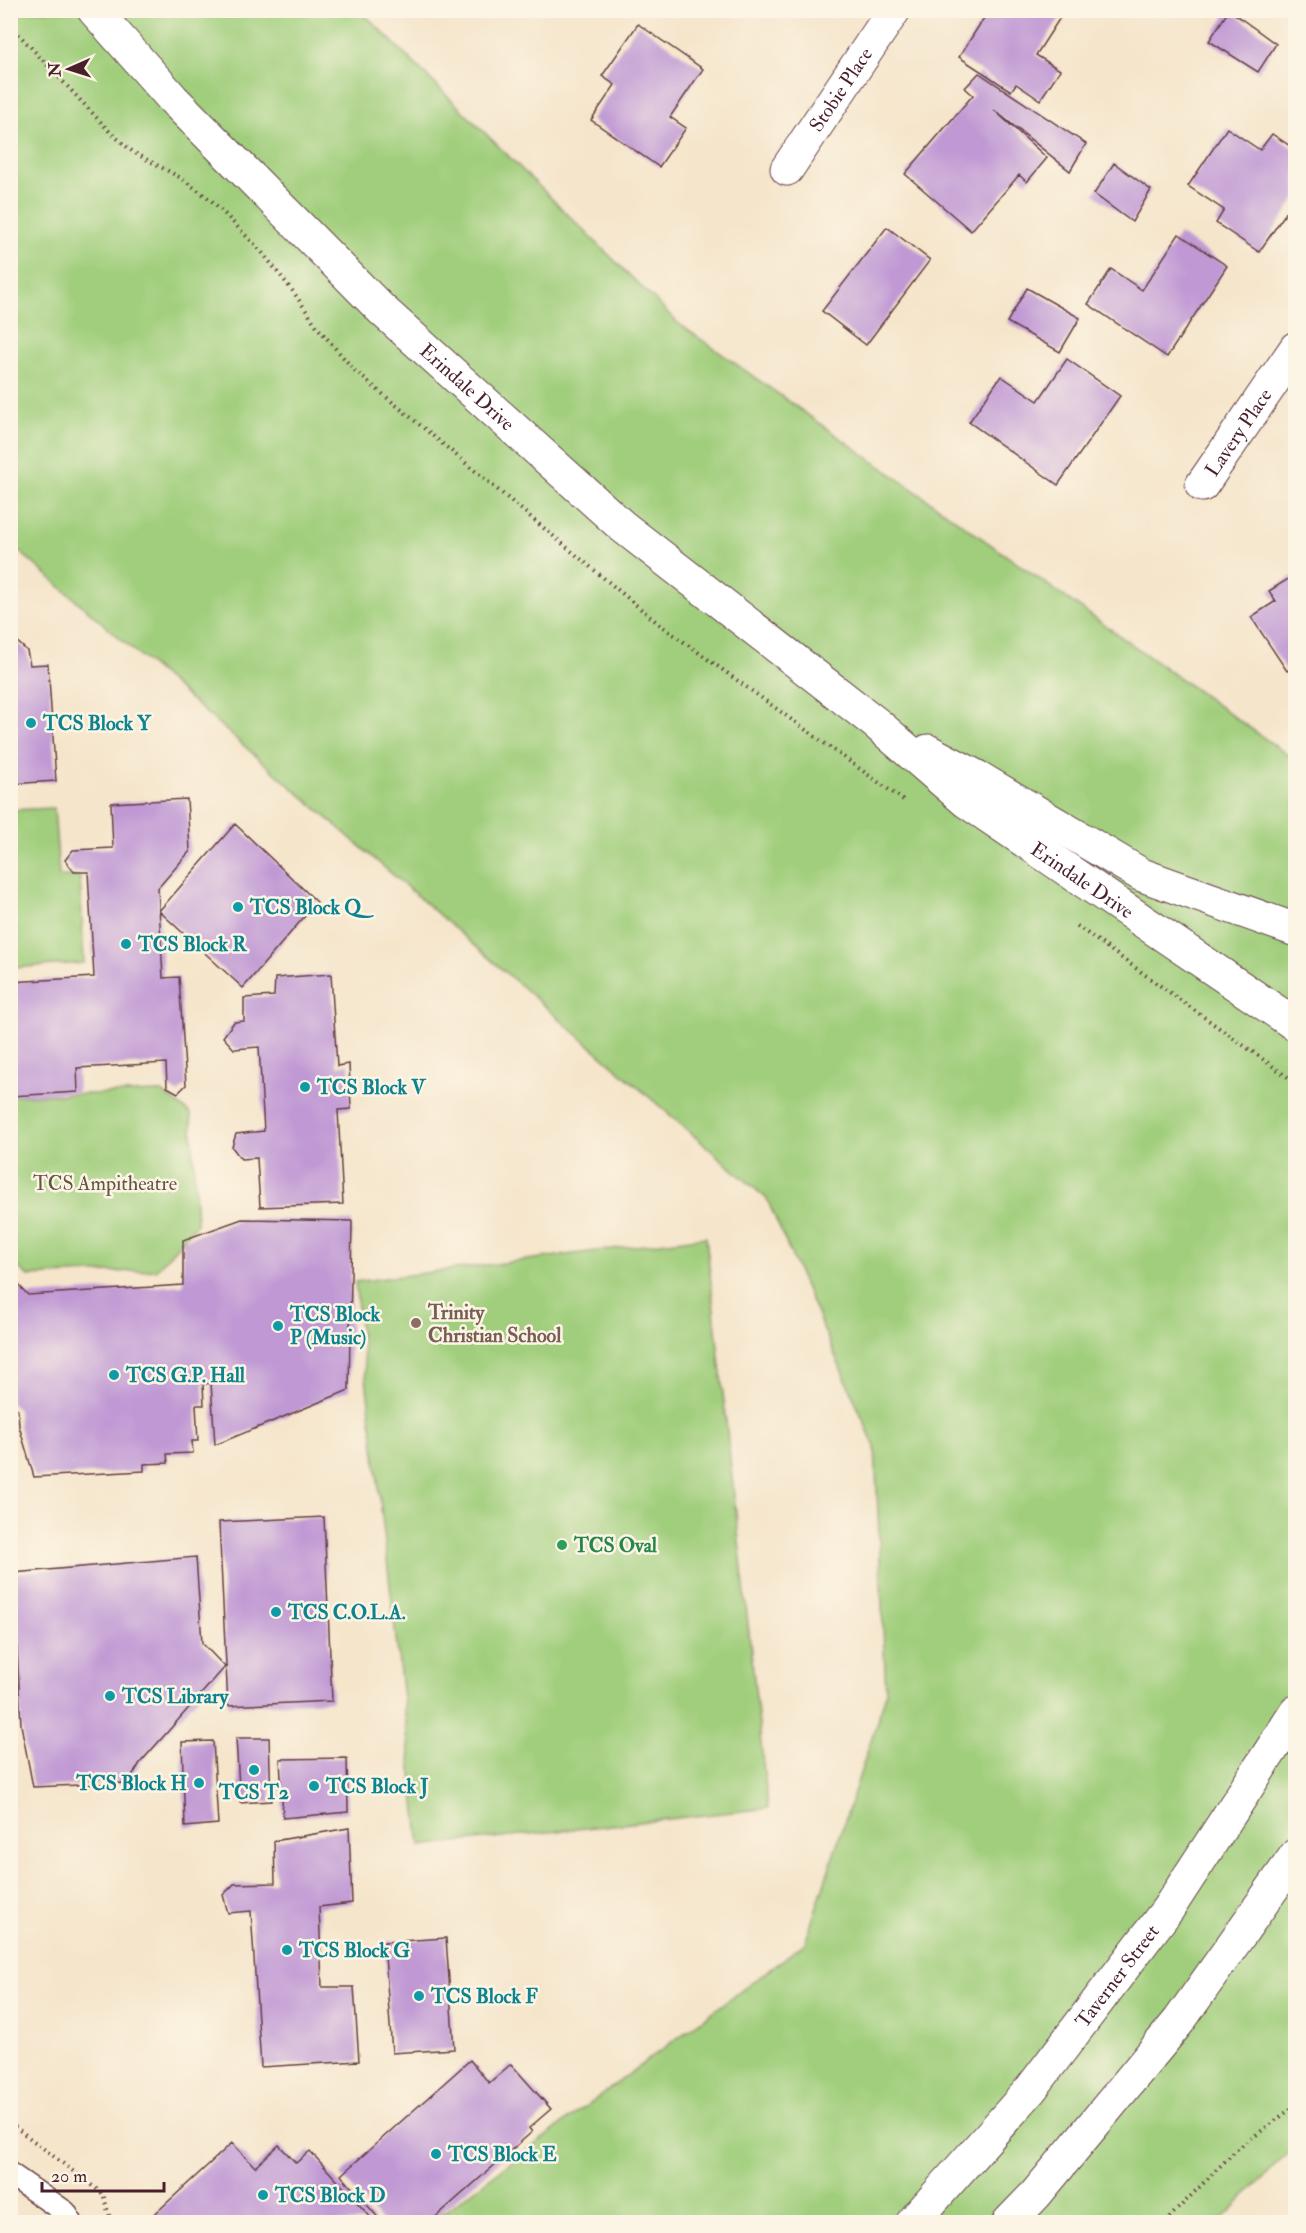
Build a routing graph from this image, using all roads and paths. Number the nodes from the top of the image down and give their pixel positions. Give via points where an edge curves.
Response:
1 (94, 10) edge
2 (894, 10) edge
3 (787, 169) dead end
4 (1296, 348) edge
5 (1202, 485) dead end
6 (876, 724) junction
7 (1296, 930) edge
8 (1296, 1025) edge
9 (1296, 1712) edge
10 (1296, 1855) edge
11 (1296, 2105) edge
12 (10, 2123) edge
13 (10, 2174) edge
14 (71, 2223) edge
15 (111, 2223) edge
16 (913, 2223) edge
17 (1009, 2223) edge
18 (1165, 2223) edge

1 - 6 main road, Erindale Drive via 172,99 389,316 622,526
2 - 3 main road, Stobie Place
4 - 5 main road, Lavery Place
6 - 7 main road, Erindale Drive via 979,778 1142,875
6 - 8 main road, Erindale Drive via 966,801
9 - 16 main road, Taverner Street via 1168,1909 1031,2088
10 - 17 main road via 1179,2020
11 - 18 path via 1236,2150
12 - 15 path via 103,2194
13 - 14 lane via 65,2212

